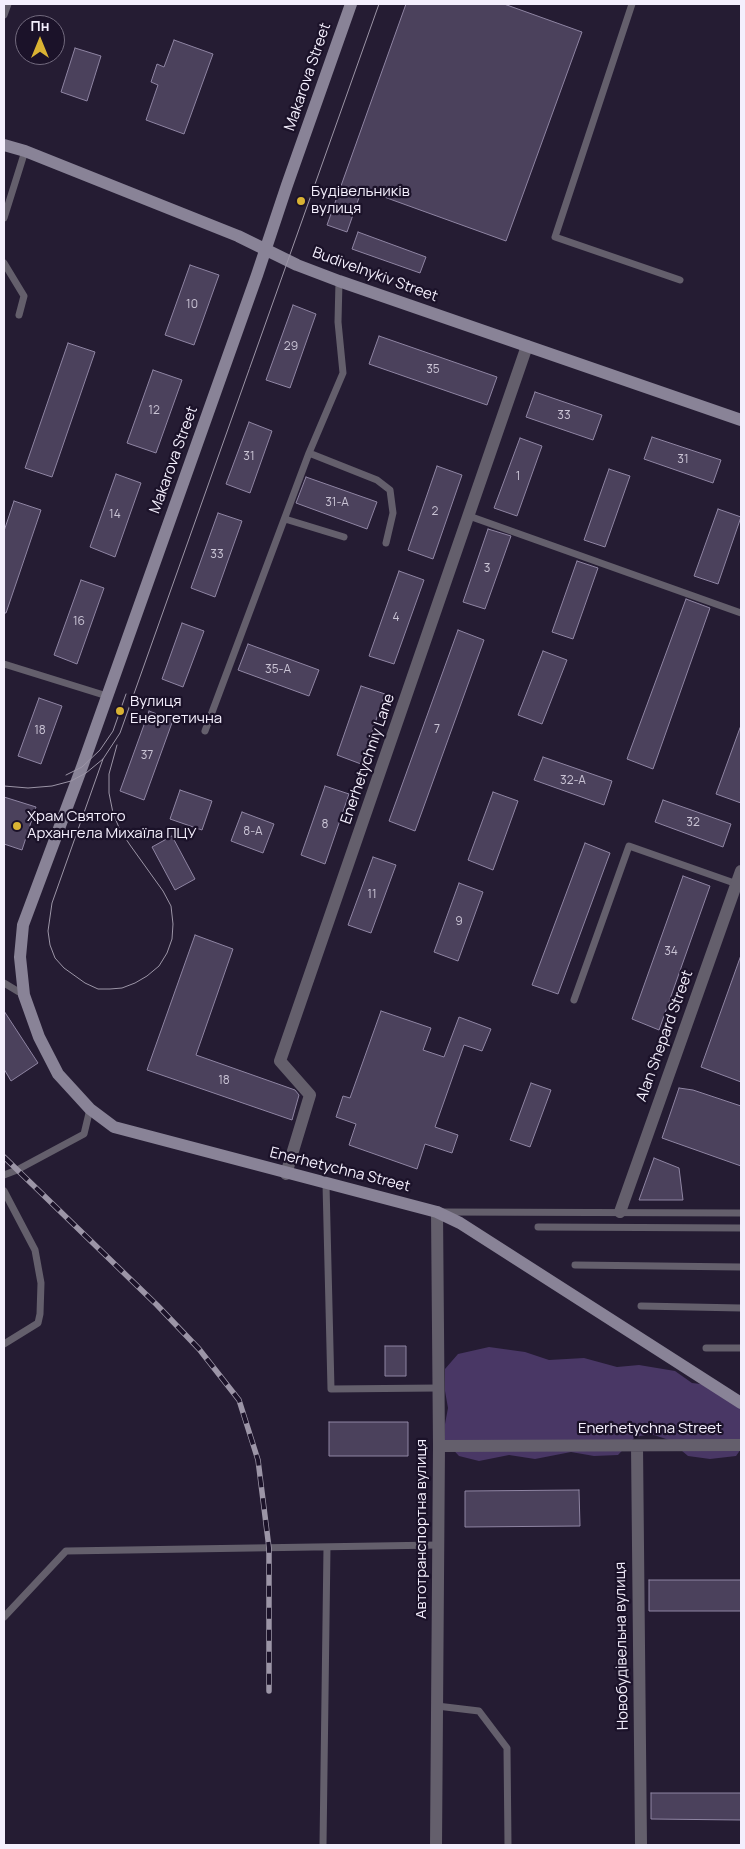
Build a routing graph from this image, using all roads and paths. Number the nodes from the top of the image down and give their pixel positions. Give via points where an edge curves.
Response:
1 (8, 4) edge
2 (351, 4) edge
3 (632, 4) edge
4 (4, 15) edge
5 (4, 145) edge
6 (25, 151) junction
7 (4, 218) edge
8 (266, 250) junction
9 (4, 263) edge
10 (680, 280) dead end
11 (339, 281) junction
12 (19, 315) dead end
13 (528, 346) junction
14 (741, 420) edge
15 (309, 453) junction
16 (469, 516) junction
17 (285, 519) junction
18 (344, 537) dead end
19 (386, 543) dead end
20 (741, 613) edge
21 (4, 664) edge
22 (107, 696) junction
23 (205, 731) dead end
24 (739, 878) edge
25 (23, 925) joint
26 (4, 983) edge
27 (24, 995) junction
28 (574, 1000) dead end
29 (90, 1109) junction
30 (286, 1174) junction
31 (4, 1176) edge
32 (326, 1184) junction
33 (4, 1191) edge
34 (437, 1212) junction
35 (620, 1212) junction
36 (741, 1213) edge
37 (538, 1227) dead end
38 (741, 1228) edge
39 (575, 1265) dead end
40 (741, 1268) edge
41 (641, 1306) dead end
42 (741, 1308) edge
43 (4, 1344) edge
44 (706, 1348) dead end
45 (741, 1348) edge
46 (438, 1388) junction
47 (741, 1403) edge
48 (741, 1445) edge
49 (438, 1446) junction
50 (636, 1446) junction
51 (438, 1545) junction
52 (327, 1547) junction
53 (4, 1617) edge
54 (437, 1706) junction
55 (324, 1845) edge
56 (436, 1845) edge
57 (508, 1845) edge
58 (640, 1845) edge

1 - 4 lane
2 - 8 main road, Makarova Street
3 - 10 lane via 555,236
5 - 6 main road, Budivelnykiv Street
6 - 7 lane
6 - 8 main road, Budivelnykiv Street
8 - 11 main road, Budivelnykiv Street
8 - 22 main road, Makarova Street
9 - 12 lane via 24,296
11 - 13 main road, Budivelnykiv Street
11 - 15 lane via 338,322 343,373
13 - 14 main road, Budivelnykiv Street
13 - 16 street, Enerhetychniy Lane
15 - 17 lane
15 - 19 lane via 377,480 390,490 393,513
16 - 20 lane
16 - 30 street, Enerhetychniy Lane via 280,1060 310,1095
17 - 18 lane
17 - 23 lane
21 - 22 lane
22 - 25 main road, Makarova Street
24 - 28 lane via 629,846
24 - 35 street, Alan Shepard Street
25 - 27 main road, Enerhetychna Street via 20,957
26 - 27 lane
27 - 29 main road, Enerhetychna Street via 38,1037 58,1074
29 - 30 main road, Enerhetychna Street via 114,1127
29 - 31 lane via 84,1134
30 - 32 main road, Enerhetychna Street
32 - 34 main road, Enerhetychna Street
32 - 46 lane via 331,1389
33 - 43 lane via 35,1250 42,1283 38,1323
34 - 35 lane
34 - 46 street, Автотранспортна вулиця
34 - 47 main road, Enerhetychna Street via 460,1223
35 - 36 lane
37 - 38 lane
39 - 40 lane
41 - 42 lane
44 - 45 lane
46 - 49 street, Автотранспортна вулиця
48 - 50 street, Enerhetychna Street
49 - 50 street, Enerhetychna Street
49 - 51 street, Автотранспортна вулиця
50 - 58 street, Новобудівельна вулиця
51 - 52 lane
51 - 54 street, Автотранспортна вулиця
52 - 53 lane via 66,1551
52 - 55 lane
54 - 56 street, Автотранспортна вулиця
54 - 57 lane via 479,1711 507,1748

